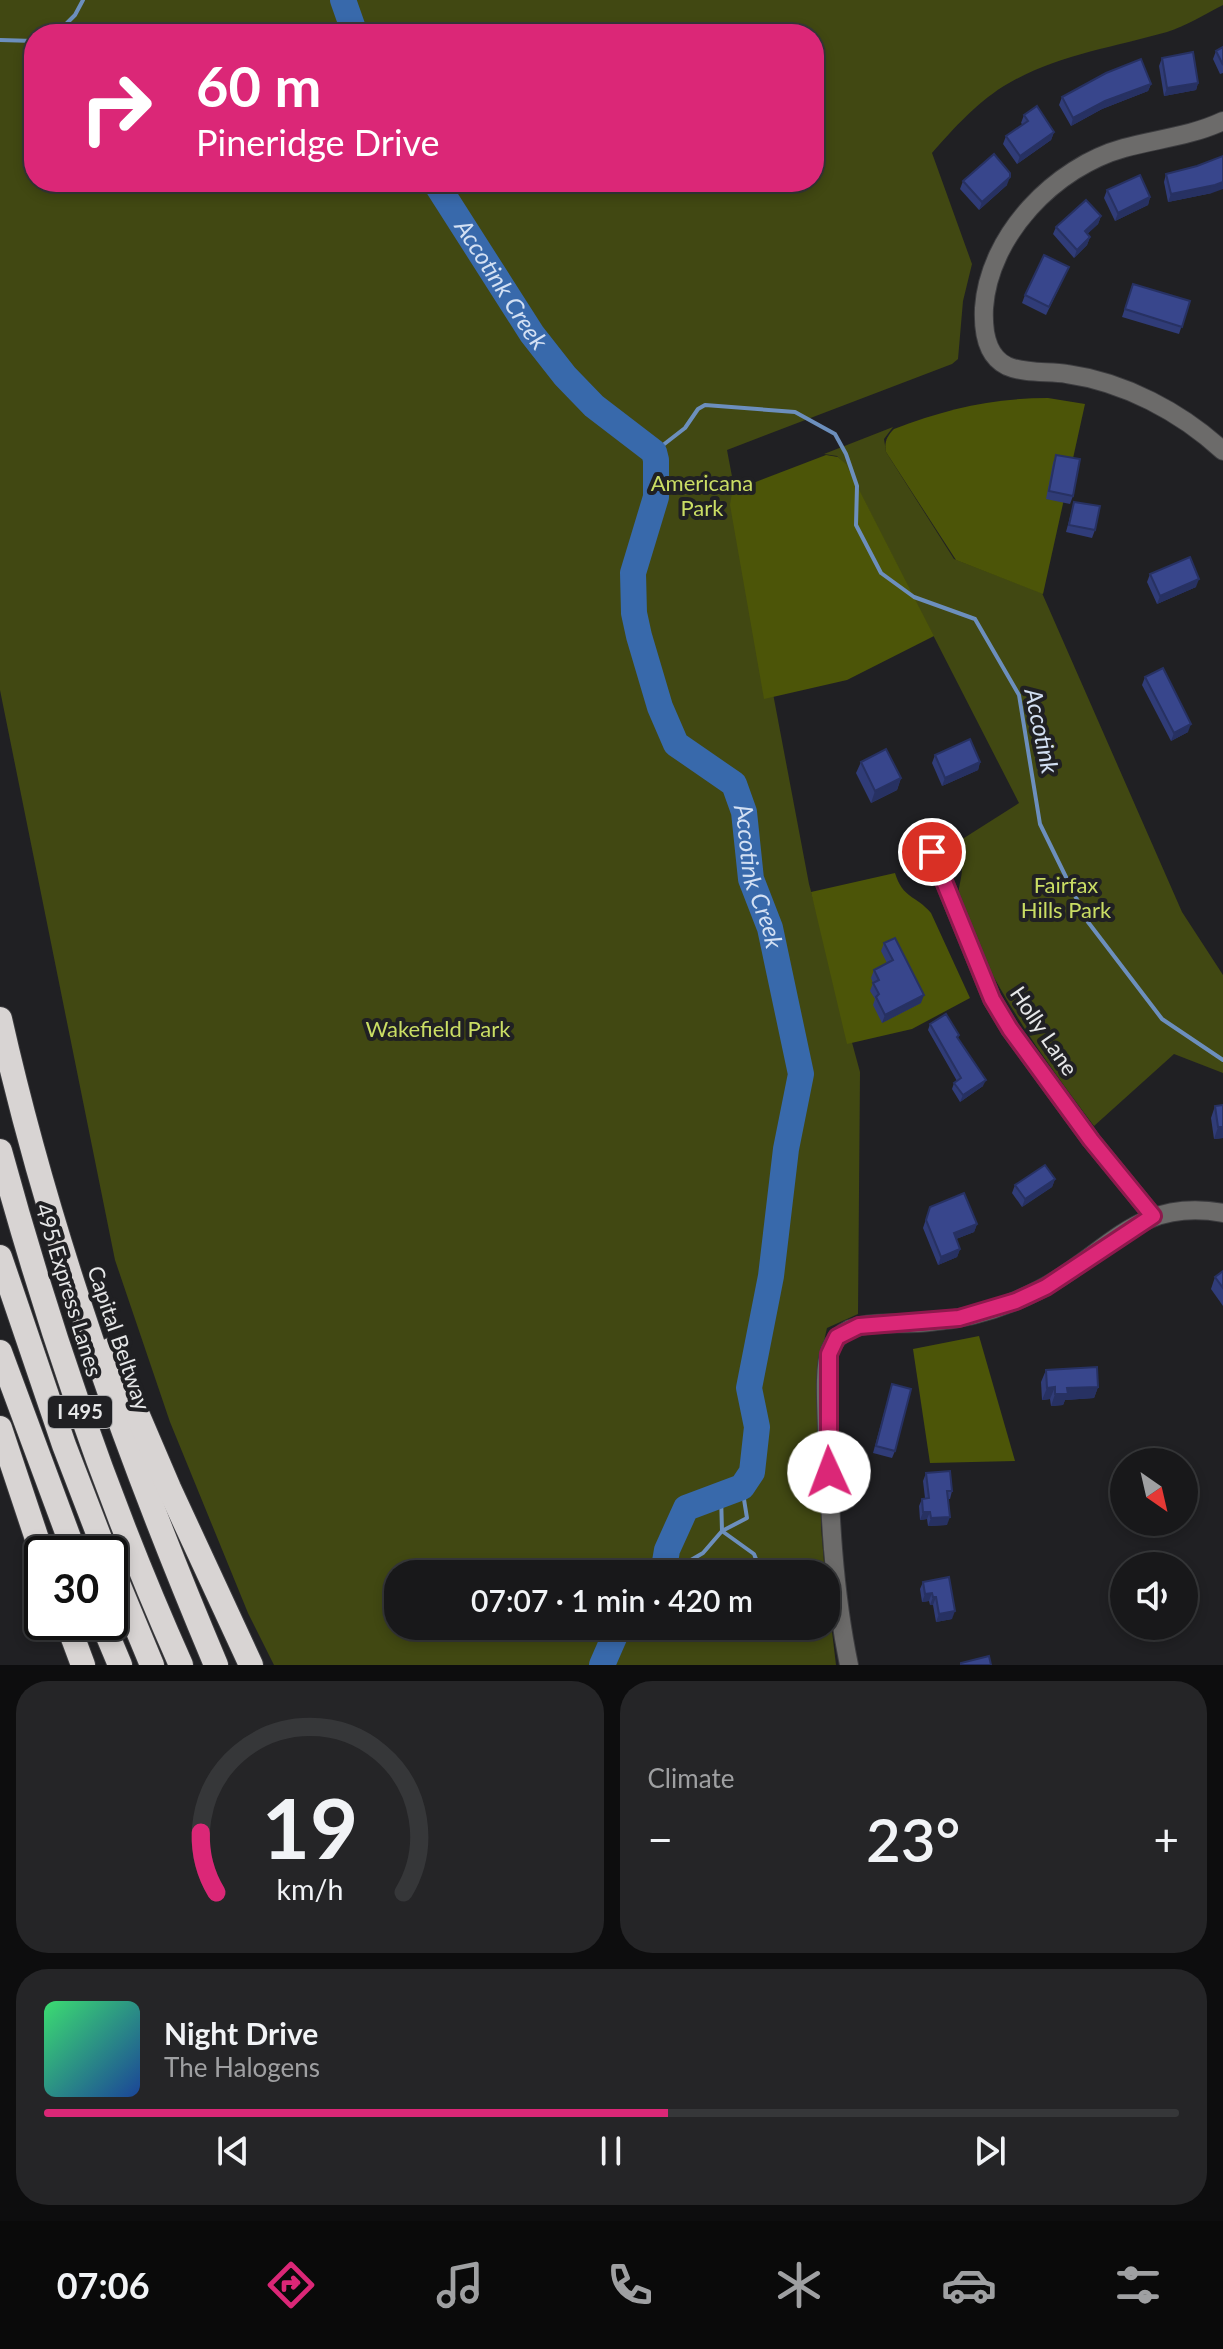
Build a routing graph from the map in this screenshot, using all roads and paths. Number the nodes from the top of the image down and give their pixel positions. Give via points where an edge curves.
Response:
1 (1223, 121) edge
2 (1223, 451) edge
3 (932, 852) dead end
4 (0, 1019) edge
5 (0, 1151) edge
6 (45, 1193) junction
7 (1223, 1213) edge
8 (1153, 1216) junction
9 (0, 1257) edge
10 (0, 1352) edge
11 (0, 1428) edge
12 (36, 1536) edge
13 (68, 1536) edge
14 (99, 1536) edge
15 (128, 1607) edge
16 (74, 1640) edge
17 (110, 1640) edge
18 (83, 1665) edge
19 (120, 1665) edge
20 (152, 1665) edge
21 (181, 1665) edge
22 (216, 1665) edge
23 (251, 1665) edge
24 (849, 1665) edge

1 - 2 street via 1099,156 1053,185 1008,238 985,293 986,337 1007,366 1068,374 1130,392 1187,422
3 - 8 street, Holly Lane via 992,999 1010,1029
4 - 6 highway, Capital Beltway / I 495
5 - 21 highway, 495 Express Lanes / I 495 via 76,1400
6 - 22 highway, Capital Beltway / I 495 via 112,1400
6 - 23 highway via 169,1488
7 - 8 street via 1193,1210
8 - 24 street via 1016,1301 959,1318 859,1326 837,1337 829,1354 828,1467 831,1538
9 - 14 highway, I 495
10 - 13 highway, I 495
11 - 12 highway
15 - 20 highway
16 - 18 highway
17 - 19 highway

